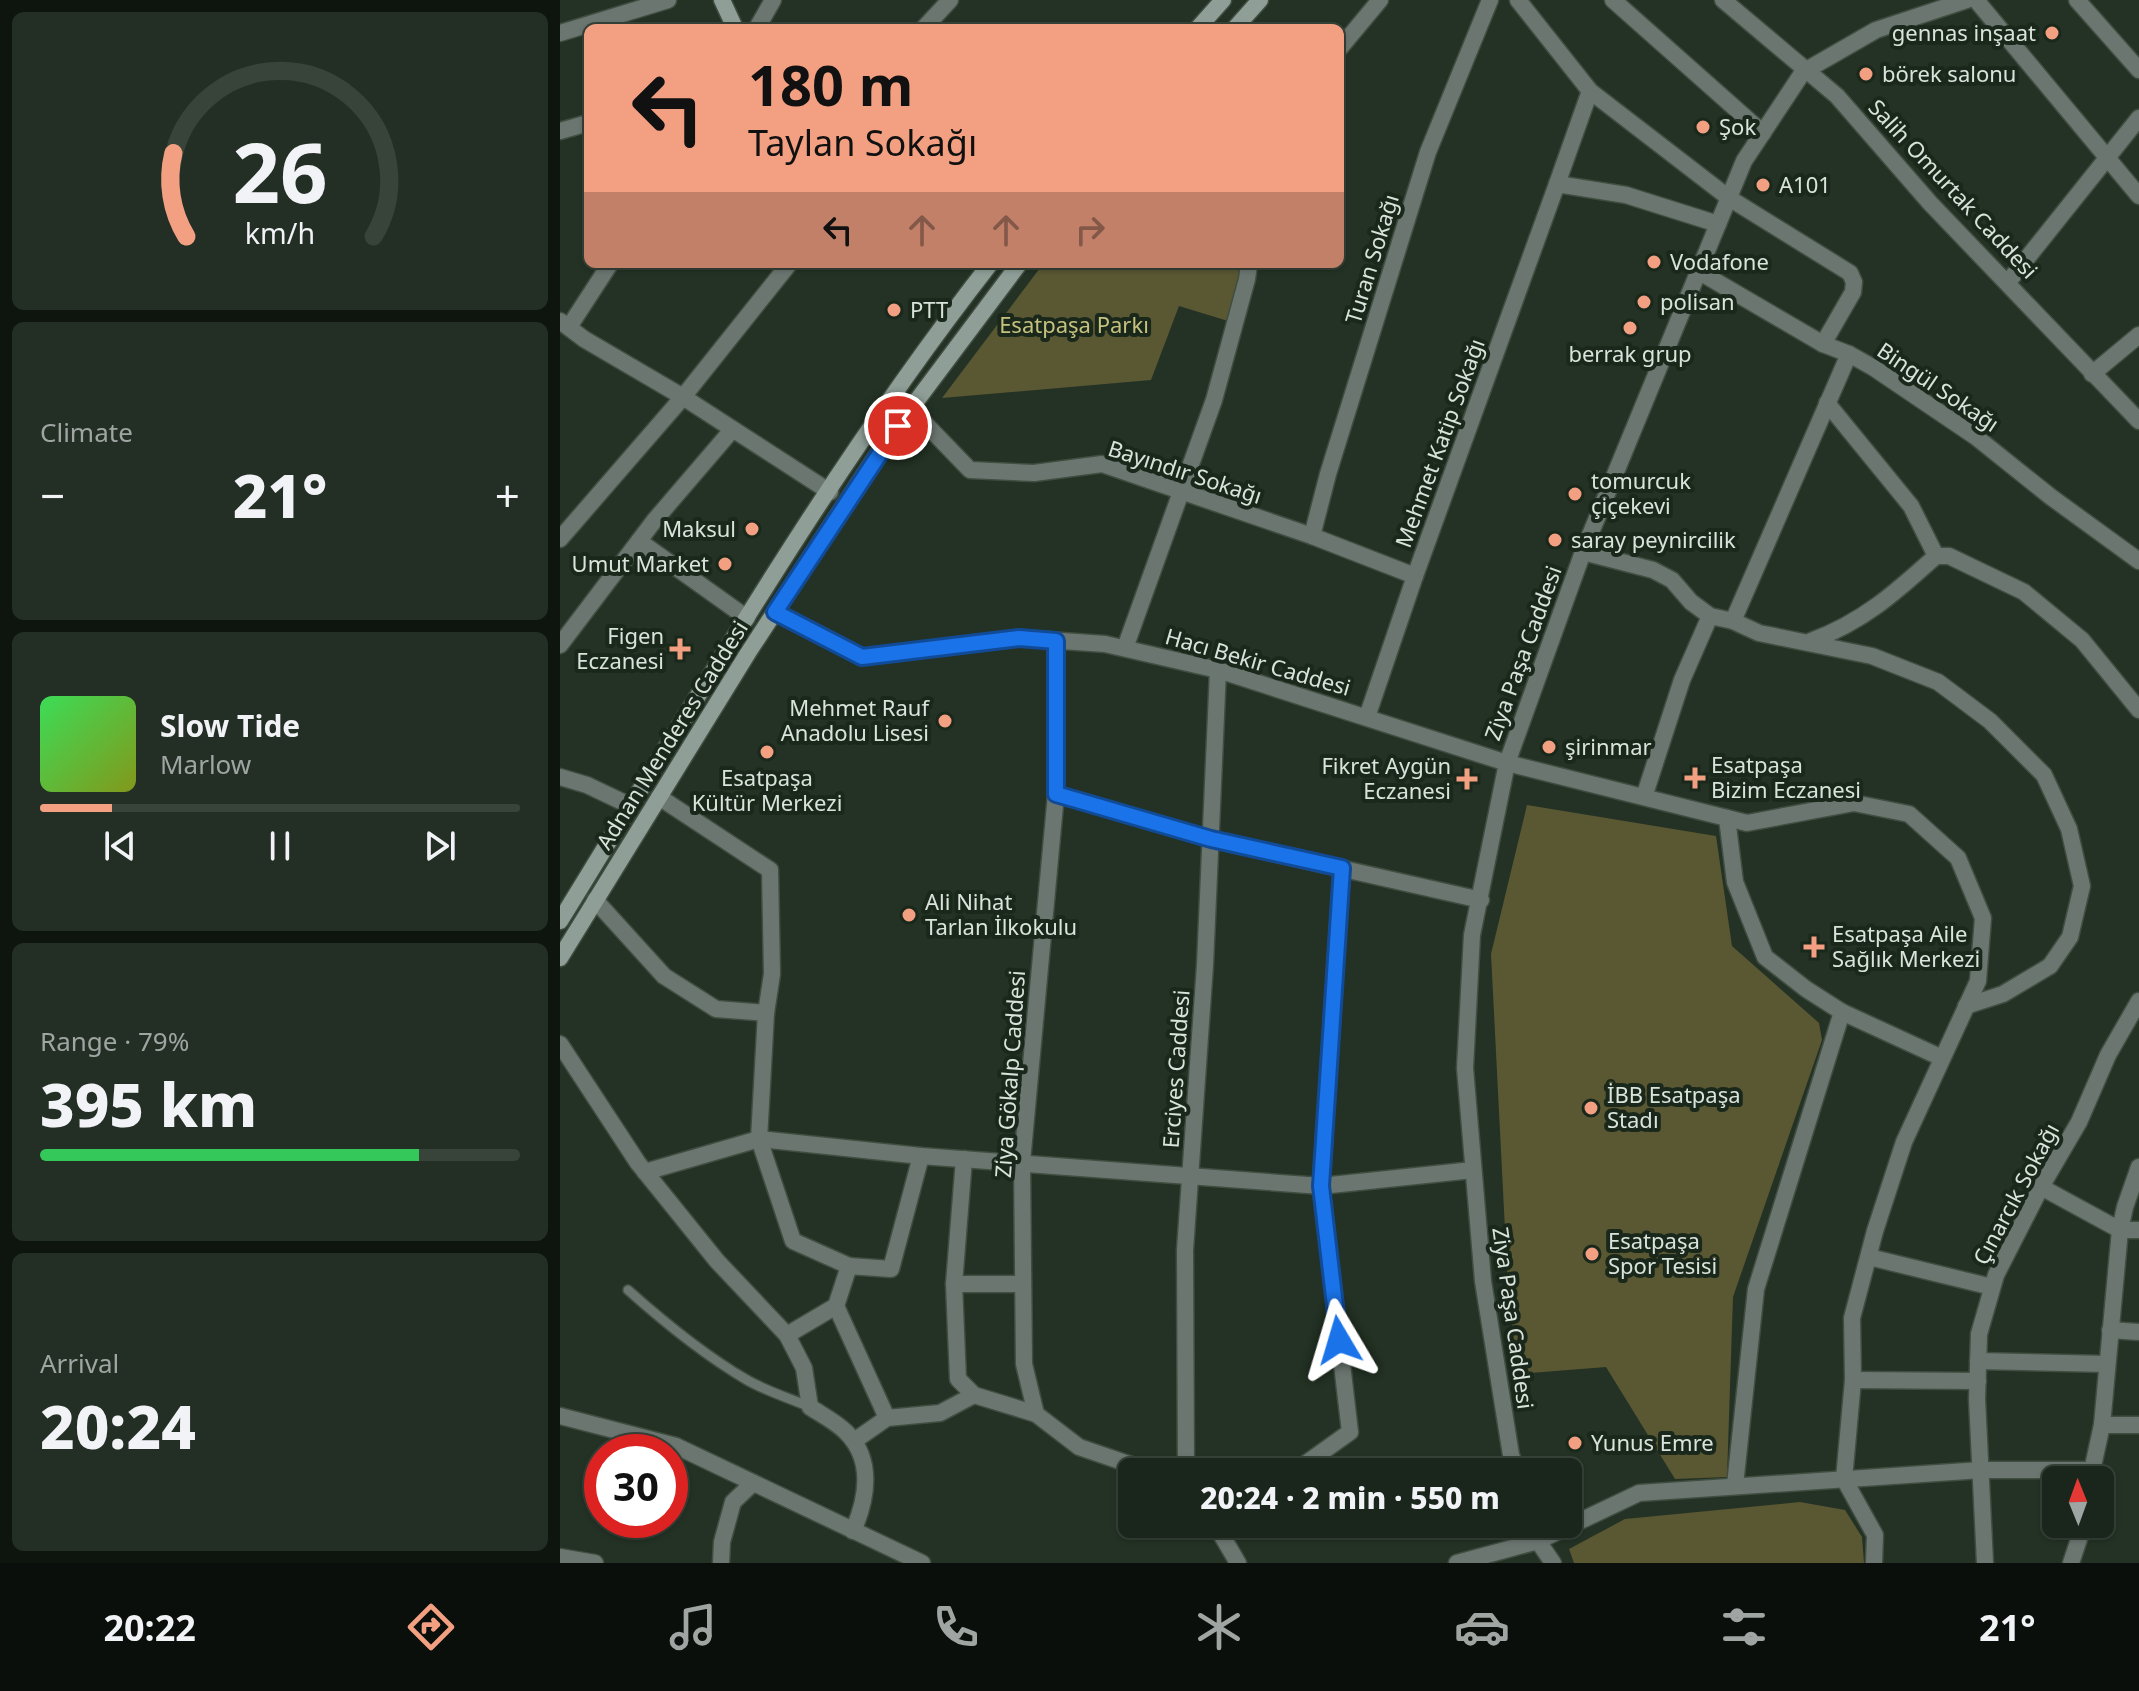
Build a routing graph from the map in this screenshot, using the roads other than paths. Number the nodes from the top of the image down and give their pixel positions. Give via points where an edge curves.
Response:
1 (668, 0) edge
2 (722, 0) edge
3 (773, 0) edge
4 (950, 0) edge
5 (1223, 0) edge
6 (1260, 0) edge
7 (1380, 0) edge
8 (1490, 0) edge
9 (1518, 0) edge
10 (1613, 0) edge
11 (1723, 0) edge
12 (1967, 0) edge
13 (1976, 0) edge
14 (2077, 0) edge
15 (589, 24) edge
16 (733, 24) edge
17 (759, 24) edge
18 (928, 24) edge
19 (1202, 24) edge
20 (1239, 24) edge
21 (584, 26) edge
22 (560, 33) edge
23 (1344, 43) edge
24 (1806, 70) junction
25 (2139, 70) edge
26 (1590, 91) junction
27 (2139, 118) edge
28 (584, 124) edge
29 (560, 131) edge
30 (1763, 133) junction
31 (2106, 159) junction
32 (1557, 184) junction
33 (2139, 196) edge
34 (1729, 198) junction
35 (1718, 224) junction
36 (607, 268) edge
37 (786, 268) edge
38 (987, 268) edge
39 (1016, 268) edge
40 (1248, 268) edge
41 (1698, 271) junction
42 (2008, 282) junction
43 (564, 324) edge
44 (2139, 335) edge
45 (1823, 344) junction
46 (1849, 354) junction
47 (2092, 374) junction
48 (683, 397) junction
49 (1827, 403) junction
50 (911, 409) junction
51 (2139, 421) edge
52 (732, 430) junction
53 (830, 492) junction
54 (1182, 493) junction
55 (1312, 536) junction
56 (560, 539) edge
57 (639, 541) junction
58 (1583, 552) junction
59 (1936, 556) junction
60 (2139, 561) edge
61 (1415, 576) junction
62 (775, 612) junction
63 (1710, 616) junction
64 (747, 618) junction
65 (1733, 621) junction
66 (1056, 641) junction
67 (1809, 642) junction
68 (560, 645) edge
69 (1125, 648) junction
70 (1218, 670) junction
71 (2139, 710) edge
72 (1367, 717) junction
73 (1507, 763) junction
74 (560, 777) edge
75 (1056, 794) junction
76 (659, 797) junction
77 (1644, 797) junction
78 (631, 806) junction
79 (1727, 818) junction
80 (1211, 839) junction
81 (1342, 868) junction
82 (595, 900) junction
83 (1481, 900) junction
84 (560, 921) edge
85 (560, 958) edge
86 (2139, 1001) edge
87 (1966, 1006) junction
88 (1842, 1012) junction
89 (766, 1013) junction
90 (560, 1044) edge
91 (1942, 1058) junction
92 (759, 1139) junction
93 (921, 1156) junction
94 (964, 1159) junction
95 (1022, 1162) junction
96 (2139, 1167) edge
97 (1473, 1170) junction
98 (645, 1172) junction
99 (1190, 1176) junction
100 (1321, 1186) junction
101 (2041, 1187) junction
102 (2120, 1230) junction
103 (2139, 1230) edge
104 (1869, 1257) junction
105 (849, 1266) junction
106 (954, 1284) junction
107 (1023, 1284) junction
108 (1992, 1287) junction
109 (628, 1290) dead end
110 (836, 1306) junction
111 (2110, 1330) junction
112 (2139, 1332) edge
113 (787, 1335) junction
114 (1978, 1361) junction
115 (2107, 1364) junction
116 (1853, 1380) junction
117 (1978, 1381) junction
118 (974, 1395) junction
119 (810, 1407) junction
120 (1036, 1414) junction
121 (560, 1416) edge
122 (887, 1418) junction
123 (2102, 1425) junction
124 (2139, 1425) edge
125 (854, 1441) junction
126 (1186, 1458) edge
127 (1314, 1458) edge
128 (1512, 1458) edge
129 (1118, 1460) edge
130 (2092, 1466) edge
131 (1982, 1470) junction
132 (2042, 1473) edge
133 (1844, 1479) junction
134 (753, 1483) junction
135 (1735, 1485) junction
136 (853, 1531) junction
137 (1224, 1538) edge
138 (1537, 1538) edge
139 (2079, 1538) edge
140 (1538, 1541) junction
141 (560, 1557) edge
142 (595, 1563) edge
143 (721, 1563) edge
144 (922, 1563) edge
145 (1238, 1563) edge
146 (1457, 1563) edge
147 (1553, 1563) edge
148 (1874, 1563) edge
149 (1985, 1563) edge
150 (2071, 1563) edge

1 - 15 street
2 - 16 street
3 - 17 street
4 - 18 street
5 - 19 street
6 - 20 street
7 - 23 street
8 - 55 street, Turan Sokağı via 1428,152
9 - 26 street
10 - 30 street
11 - 24 street, Salih Omurtak Caddesi
12 - 24 street, Ziya Paşa Caddesi via 1876,30
13 - 31 street
14 - 25 street
21 - 22 street
24 - 30 street, Ziya Paşa Caddesi
24 - 42 street, Salih Omurtak Caddesi via 1837,96
26 - 32 street, Mehmet Katip Sokağı
26 - 34 street
27 - 31 street
28 - 29 street
30 - 34 street, Ziya Paşa Caddesi
31 - 33 street
31 - 42 street
32 - 35 street via 1626,195
32 - 61 street, Mehmet Katip Sokağı
34 - 35 street, Ziya Paşa Caddesi
34 - 45 street via 1850,273 1853,292
35 - 41 street, Ziya Paşa Caddesi
36 - 43 street
37 - 48 street
38 - 53 street, Adnan Menderes Caddesi via 925,347
39 - 50 street, Adnan Menderes Caddesi
40 - 54 street via 1214,400
41 - 45 street, Bingül Sokağı
41 - 58 street, Ziya Paşa Caddesi
42 - 47 street, Salih Omurtak Caddesi
43 - 48 street
44 - 47 street
45 - 46 street, Bingül Sokağı
46 - 49 street
46 - 60 street, Bingül Sokağı via 1976,437
47 - 51 street, Salih Omurtak Caddesi
48 - 52 street
48 - 56 street
49 - 59 street via 1911,506
49 - 65 street
50 - 54 street, Bayındır Sokağı via 970,470 1034,473 1102,464
50 - 62 street, Adnan Menderes Caddesi
52 - 53 street
52 - 57 street
53 - 64 street, Adnan Menderes Caddesi
54 - 55 street, Bayındır Sokağı
54 - 69 street
55 - 61 street, Bayındır Sokağı
57 - 64 street
57 - 68 street
58 - 63 street via 1653,570 1672,580
58 - 73 street, Ziya Paşa Caddesi
59 - 67 street via 1843,630
59 - 71 street via 1949,556 2024,592 2082,640
61 - 72 street, Mehmet Katip Sokağı
62 - 66 street, Hacı Bekir Caddesi via 862,657 1019,638
62 - 76 street, Adnan Menderes Caddesi
63 - 65 street
63 - 77 street via 1682,680
64 - 78 street, Adnan Menderes Caddesi
65 - 67 street via 1759,633
66 - 69 street, Hacı Bekir Caddesi
66 - 75 street, Ziya Gökalp Caddesi
67 - 87 street via 1872,656 1938,682 1990,721 2044,775 2069,829 2082,886 2070,937 2050,966 2003,994
69 - 70 street, Hacı Bekir Caddesi
70 - 72 street, Hacı Bekir Caddesi
70 - 80 street, Erciyes Caddesi
72 - 73 street, Hacı Bekir Caddesi
73 - 77 street, Hacı Bekir Caddesi
73 - 83 street, Ziya Paşa Caddesi
74 - 78 street
75 - 80 street
75 - 95 street, Ziya Gökalp Caddesi
76 - 82 street, Adnan Menderes Caddesi
76 - 89 street via 770,870 772,974
77 - 79 street, Hacı Bekir Caddesi
78 - 84 street, Adnan Menderes Caddesi
79 - 87 street, Hacı Bekir Caddesi via 1747,823 1854,803 1909,814 1958,858 1983,918 1978,981
79 - 88 street via 1735,882 1765,957
80 - 81 street
80 - 99 street, Erciyes Caddesi
81 - 83 street
81 - 100 street
82 - 85 street, Adnan Menderes Caddesi
82 - 89 street via 664,976 716,1009
83 - 97 street, Ziya Paşa Caddesi via 1472,935 1465,1068
86 - 101 street, Çınarcık Sokağı
87 - 91 street, Hacı Bekir Caddesi
88 - 91 street
88 - 135 street via 1756,1289
89 - 92 street
90 - 98 street
91 - 104 street, Hacı Bekir Caddesi via 1904,1142
92 - 93 street
92 - 98 street
92 - 105 street via 793,1241
93 - 94 street
93 - 105 street via 891,1269
94 - 95 street
94 - 106 street
95 - 99 street
95 - 107 street, Ziya Gökalp Caddesi
96 - 102 street
97 - 100 street
97 - 128 street, Ziya Paşa Caddesi via 1483,1281
98 - 113 street via 717,1261
99 - 100 street
99 - 126 street, Erciyes Caddesi
100 - 127 street via 1350,1432
101 - 102 street
101 - 108 street, Çınarcık Sokağı
102 - 103 street
102 - 111 street
104 - 108 street
104 - 116 street, Hacı Bekir Caddesi via 1852,1318
105 - 110 street
106 - 107 street
106 - 118 street via 958,1379
107 - 120 street, Ziya Gökalp Caddesi via 1024,1364
108 - 114 street, Çınarcık Sokağı via 1979,1334
109 - 119 lane via 739,1375
110 - 113 street
110 - 122 street
111 - 112 street
111 - 115 street
113 - 119 street via 804,1368
114 - 115 street
114 - 117 street, Çınarcık Sokağı
115 - 123 street
116 - 117 street
116 - 133 street, Hacı Bekir Caddesi
117 - 131 street, Çınarcık Sokağı
118 - 120 street
118 - 122 street via 940,1413
119 - 125 street
120 - 129 street via 1079,1447
121 - 134 street via 676,1446
122 - 125 street
123 - 124 street
123 - 130 street
125 - 136 street via 866,1479 863,1508
131 - 132 street
131 - 133 street
131 - 149 street, Çınarcık Sokağı
133 - 135 street
133 - 148 street via 1875,1535
134 - 136 street
134 - 143 street via 733,1502
135 - 140 street via 1639,1493
136 - 144 street
137 - 145 street
138 - 140 street
139 - 150 street
140 - 146 street
140 - 147 street
141 - 142 street

